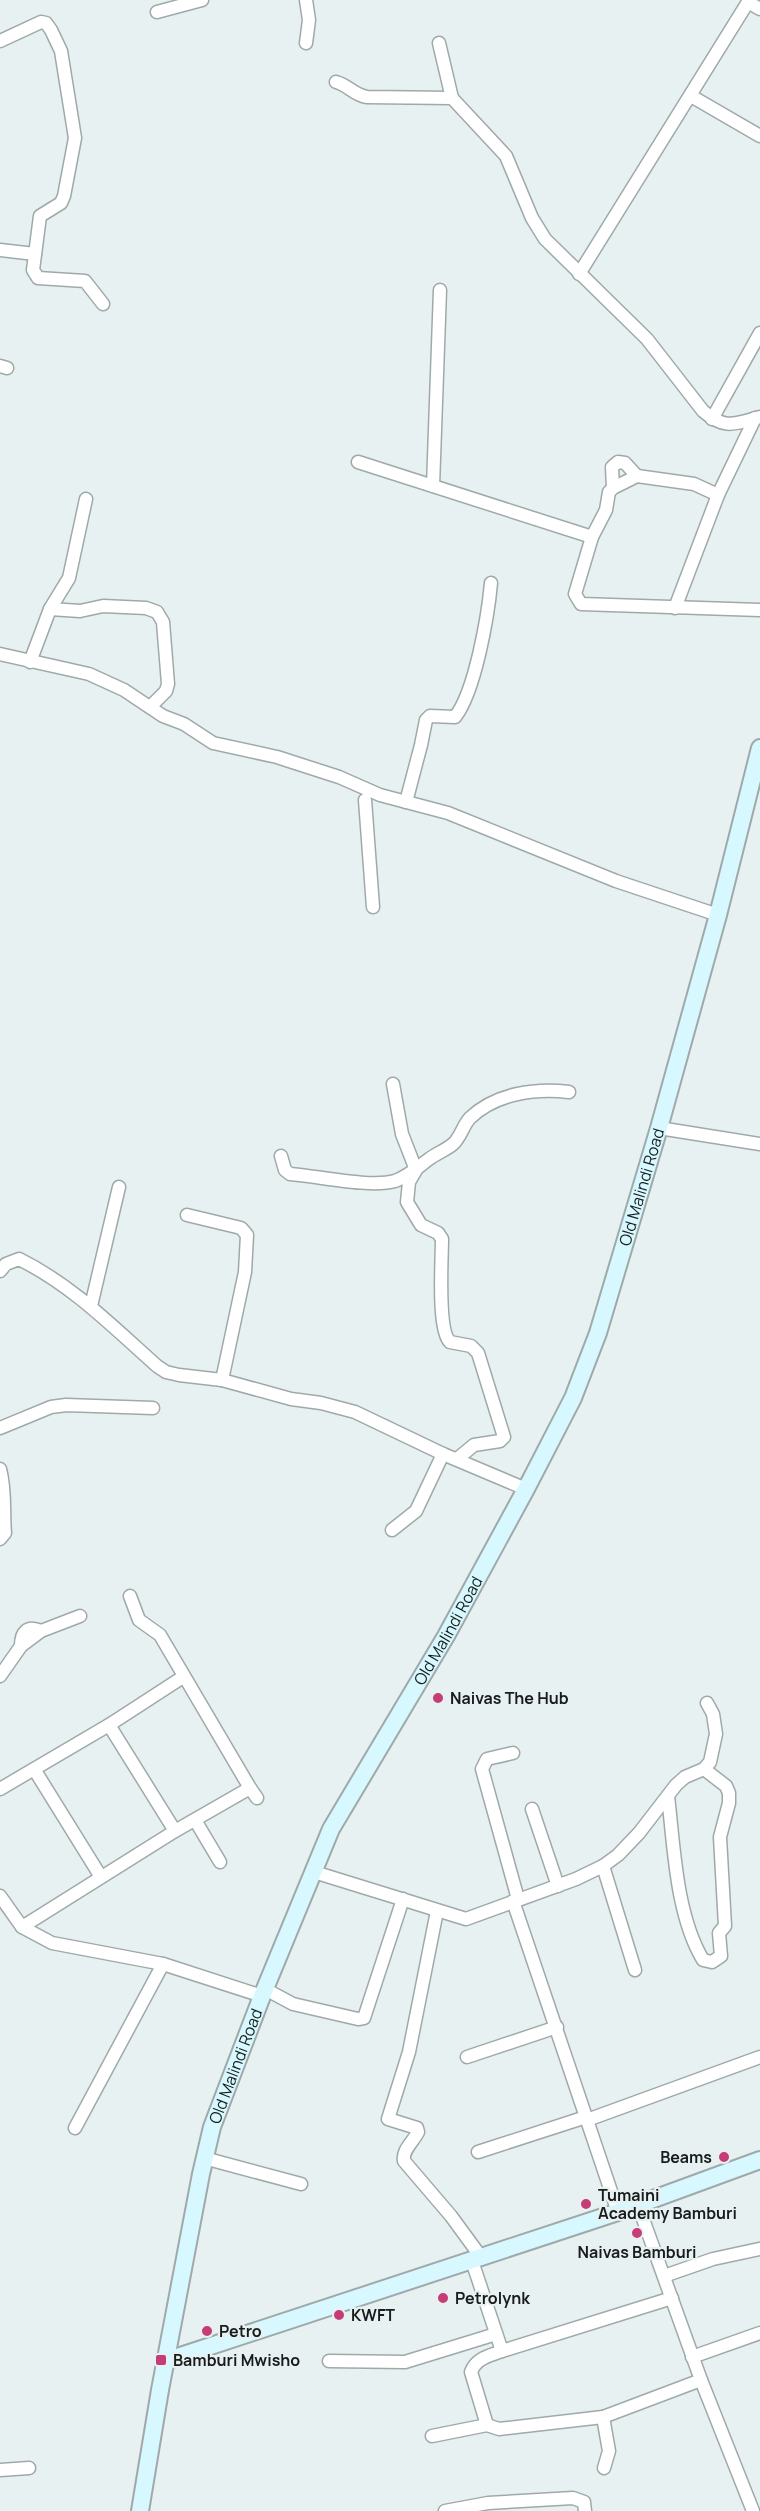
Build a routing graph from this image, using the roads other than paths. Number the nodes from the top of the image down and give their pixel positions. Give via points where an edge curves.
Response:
1 (202, 0) edge
2 (306, 0) edge
3 (747, 1) edge
4 (760, 9) edge
5 (157, 12) dead end
6 (0, 41) edge
7 (306, 43) dead end
8 (439, 43) dead end
9 (336, 82) dead end
10 (691, 96) junction
11 (452, 98) junction
12 (760, 136) edge
13 (0, 250) edge
14 (35, 254) junction
15 (579, 274) junction
16 (440, 290) dead end
17 (102, 304) dead end
18 (760, 333) edge
19 (757, 418) edge
20 (712, 419) junction
21 (358, 462) dead end
22 (637, 476) junction
23 (433, 486) junction
24 (613, 488) junction
25 (718, 495) junction
26 (86, 499) dead end
27 (592, 537) junction
28 (491, 583) dead end
29 (675, 608) junction
30 (50, 609) junction
31 (760, 610) edge
32 (0, 654) edge
33 (30, 662) junction
34 (150, 707) junction
35 (760, 748) edge
36 (365, 800) dead end
37 (406, 802) junction
38 (373, 907) dead end
39 (718, 915) junction
40 (393, 1084) dead end
41 (569, 1092) dead end
42 (659, 1128) junction
43 (760, 1144) edge
44 (281, 1156) dead end
45 (416, 1170) junction
46 (119, 1187) dead end
47 (187, 1215) dead end
48 (0, 1271) edge
49 (91, 1306) junction
50 (222, 1380) junction
51 (153, 1408) dead end
52 (0, 1428) edge
53 (443, 1454) junction
54 (457, 1459) junction
55 (0, 1469) edge
56 (526, 1489) junction
57 (392, 1530) dead end
58 (0, 1539) edge
59 (130, 1596) dead end
60 (80, 1616) dead end
61 (0, 1676) edge
62 (183, 1677) junction
63 (707, 1703) dead end
64 (109, 1725) junction
65 (513, 1753) dead end
66 (34, 1769) junction
67 (704, 1769) junction
68 (0, 1789) edge
69 (668, 1796) junction
70 (532, 1809) dead end
71 (195, 1820) junction
72 (175, 1832) junction
73 (220, 1862) dead end
74 (603, 1866) junction
75 (314, 1872) junction
76 (101, 1877) junction
77 (558, 1886) junction
78 (0, 1896) edge
79 (403, 1899) junction
80 (516, 1900) junction
81 (437, 1911) junction
82 (22, 1927) junction
83 (163, 1964) junction
84 (635, 1971) dead end
85 (264, 1992) junction
86 (557, 2027) junction
87 (467, 2057) dead end
88 (760, 2057) edge
89 (586, 2119) junction
90 (75, 2128) dead end
91 (478, 2152) dead end
92 (204, 2158) junction
93 (760, 2160) edge
94 (300, 2184) dead end
95 (638, 2205) junction
96 (618, 2212) junction
97 (759, 2249) edge
98 (476, 2259) junction
99 (664, 2276) junction
100 (672, 2298) junction
101 (760, 2333) edge
102 (496, 2334) junction
103 (502, 2351) junction
104 (692, 2357) junction
105 (165, 2361) junction
106 (329, 2361) dead end
107 (701, 2380) junction
108 (603, 2417) junction
109 (487, 2425) junction
110 (432, 2436) dead end
111 (29, 2468) dead end
112 (604, 2468) dead end
113 (0, 2470) edge
114 (140, 2511) edge
115 (445, 2511) edge
116 (585, 2511) edge
117 (753, 2511) edge

1 - 5 street
2 - 7 street
3 - 4 street
3 - 10 street
6 - 14 street via 36,23 45,23 56,39 66,72 75,138 73,153 61,203 40,216
8 - 11 street
9 - 11 street via 367,97
10 - 12 street
10 - 15 street
11 - 15 street via 506,156 532,218 545,239
13 - 14 street
14 - 17 street via 33,270 38,278 85,281
15 - 20 street via 647,339
16 - 23 street
18 - 20 street
19 - 20 street via 725,425
19 - 25 street
21 - 23 street
22 - 24 street
22 - 24 street via 625,463 618,462 612,467
22 - 25 street via 694,484
23 - 27 street
24 - 27 street
25 - 29 street
26 - 30 street via 69,578
27 - 29 street via 576,585 575,594 581,604
28 - 37 street via 476,662 462,706 455,717 430,716 426,720
29 - 31 street
30 - 33 street
30 - 34 street via 80,611 103,606 157,612 163,622 168,684
32 - 33 street
33 - 34 street via 89,674
34 - 37 street via 213,743 277,758
35 - 39 main road, Old Malindi Road
36 - 38 street
37 - 39 street via 448,813 616,881
39 - 42 main road, Old Malindi Road
40 - 45 street via 402,1134
41 - 45 street via 540,1091 492,1102 468,1120 454,1143
42 - 43 street
42 - 56 main road, Old Malindi Road via 598,1333 573,1398
44 - 45 street via 287,1173 315,1178 378,1183
45 - 54 street via 409,1182 407,1202 421,1225 442,1239 444,1334 450,1342 471,1346 478,1353 504,1437 474,1445
46 - 49 street
47 - 50 street via 241,1228 247,1235 244,1272
48 - 49 street via 19,1258 52,1276
49 - 50 street via 166,1372
50 - 53 street via 355,1412
51 - 52 street via 59,1406
53 - 54 street
53 - 57 street via 416,1511
54 - 56 street
55 - 58 street via 5,1533
56 - 75 main road, Old Malindi Road via 446,1636 337,1819
59 - 62 street via 139,1620 160,1635
60 - 61 street via 41,1631 21,1646
62 - 64 street
62 - 71 street via 254,1793
63 - 67 street via 716,1734 710,1762
64 - 66 street
64 - 72 street
65 - 80 street via 487,1759 482,1769
66 - 68 street
66 - 76 street
67 - 69 street via 685,1778
67 - 69 street via 729,1793 720,1838 724,1926 719,1933 721,1956 712,1962 703,1960 687,1919
69 - 74 street via 639,1833
70 - 77 street
71 - 72 street
71 - 73 street
72 - 76 street
74 - 77 street
74 - 84 street
75 - 79 street
75 - 85 main road, Old Malindi Road
76 - 82 street
77 - 80 street
78 - 82 street
79 - 81 street
79 - 85 street via 364,2018 293,2004
80 - 81 street via 466,1919
80 - 86 street
81 - 98 street via 409,2052 388,2119 417,2128 404,2161 451,2216
82 - 83 street via 52,1943
83 - 85 street
83 - 90 street
85 - 92 main road, Old Malindi Road via 212,2127
86 - 87 street
86 - 89 street
88 - 89 street
89 - 91 street
89 - 96 street
92 - 94 street
92 - 105 main road, Old Malindi Road
93 - 95 main road
95 - 96 main road
95 - 99 street
96 - 98 main road
97 - 99 street
98 - 102 street
98 - 105 main road
99 - 100 street
100 - 103 street
100 - 104 street
101 - 104 street
102 - 103 street
102 - 106 street via 405,2361
103 - 109 street via 474,2363 471,2372
104 - 107 street
105 - 114 main road, Old Malindi Road
107 - 108 street
107 - 117 street
108 - 109 street via 499,2429
108 - 112 street via 609,2451
109 - 110 street
111 - 113 street
115 - 116 street via 488,2503 573,2498 584,2502

